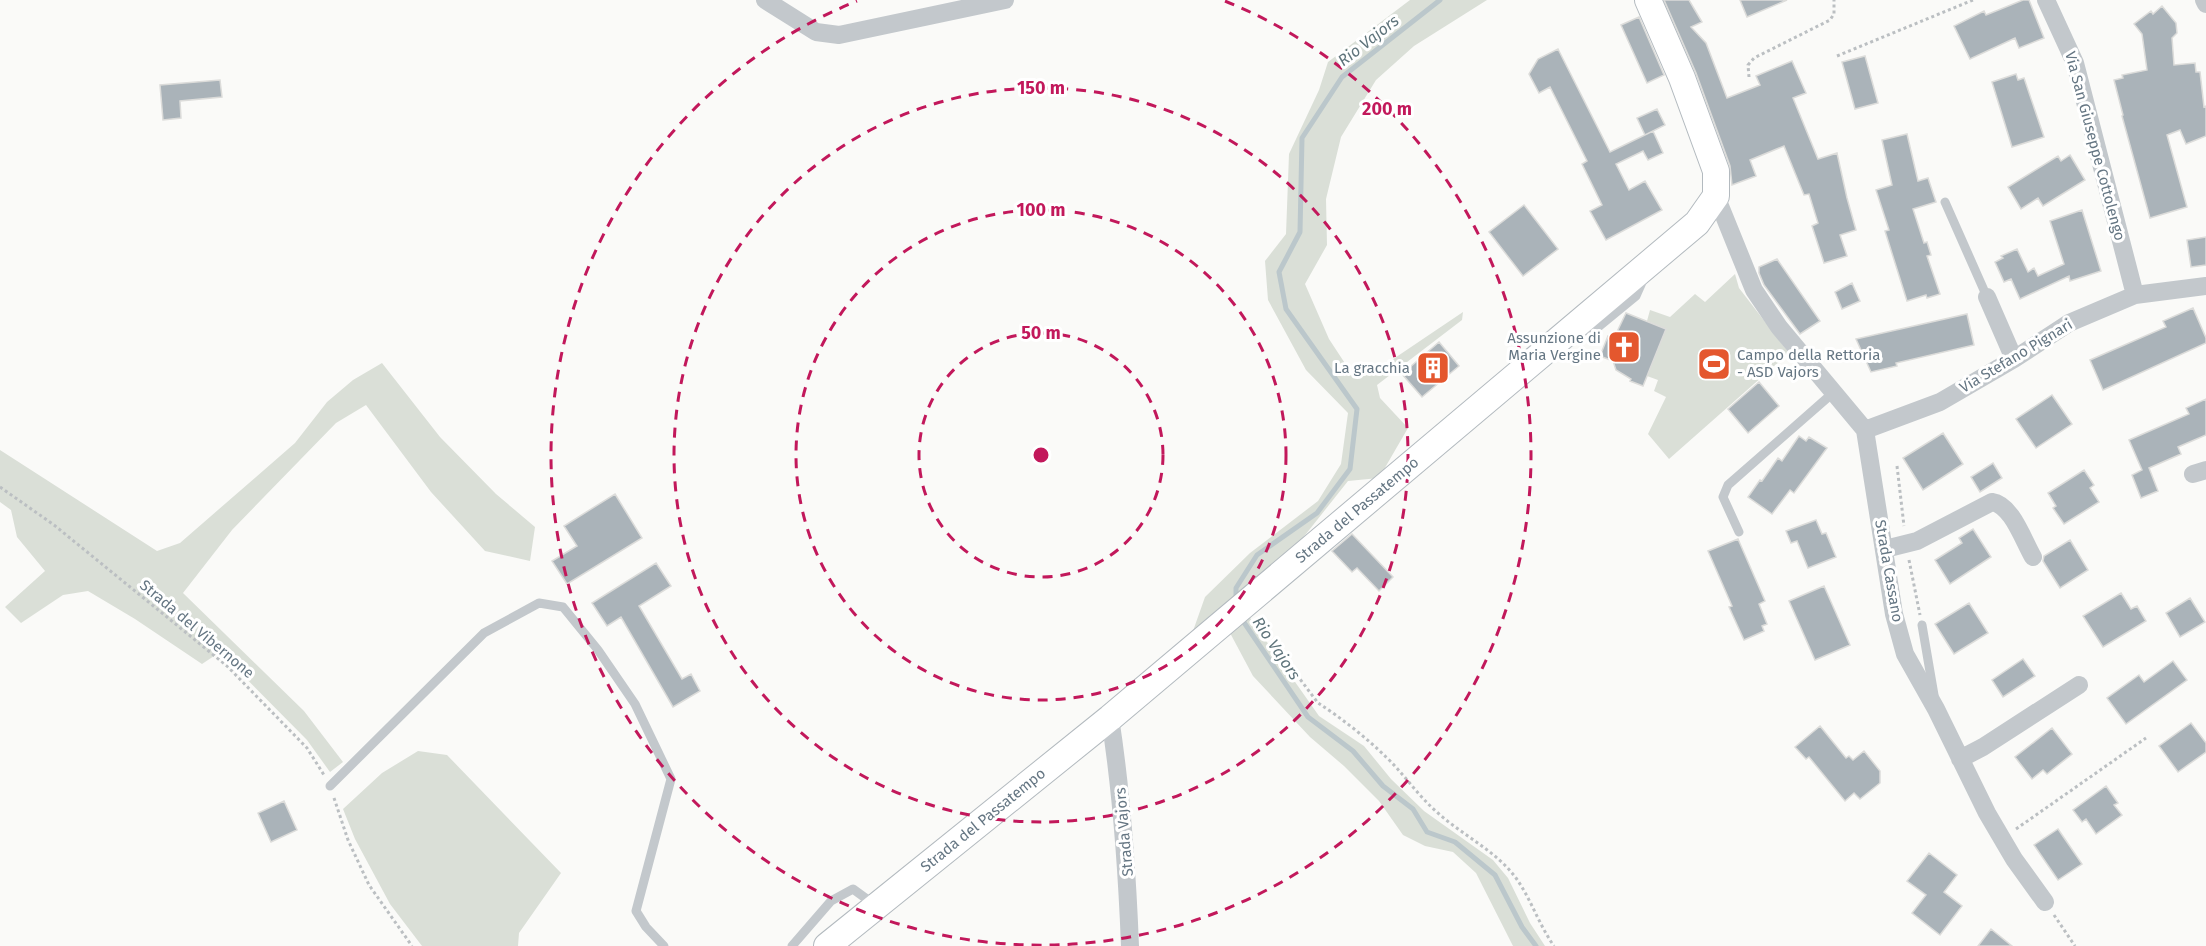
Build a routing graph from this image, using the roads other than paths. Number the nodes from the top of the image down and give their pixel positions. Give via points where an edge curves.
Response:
1 (765, 0) edge
2 (1005, 0) edge
3 (1648, 0) edge
4 (2046, 0) edge
5 (2204, 0) edge
6 (2206, 4) edge
7 (1716, 196) junction
8 (1945, 202) dead end
9 (2206, 286) edge
10 (2135, 295) junction
11 (1987, 297) joint
12 (2014, 359) junction
13 (1833, 392) junction
14 (1865, 430) junction
15 (1739, 532) dead end
16 (1885, 549) junction
17 (2032, 557) dead end
18 (1922, 626) dead end
19 (2079, 685) dead end
20 (1936, 709) junction
21 (1110, 718) junction
22 (1960, 759) junction
23 (330, 786) road end
24 (2045, 902) road end
25 (877, 906) junction
26 (664, 946) edge
27 (792, 946) edge
28 (827, 946) edge
29 (1130, 946) edge

1 - 2 street via 816,32 839,35
3 - 7 street via 1716,171
4 - 10 street, Via San Giuseppe Cottolengo via 2075,63
5 - 6 street
7 - 13 street via 1754,290
7 - 21 street, Strada del Passatempo via 1697,223
8 - 11 lane
9 - 10 street, Via Stefano Pignari
10 - 12 street, Via Stefano Pignari via 2069,323
11 - 12 street
12 - 14 street, Via Stefano Pignari via 1940,402
13 - 14 street
13 - 15 lane via 1728,485 1723,497
14 - 16 street, Strada Cassano
16 - 17 street via 1917,541 1992,502 2007,509
16 - 20 street, Strada Cassano via 1894,614 1905,654
18 - 20 lane
19 - 22 street
20 - 22 street, Strada Cassano
21 - 25 street, Strada del Passatempo
21 - 29 street, Strada Vajors via 1128,881
22 - 24 street, Strada Cassano via 2002,839
23 - 26 lane via 484,633 539,603 563,607 635,704 671,779 636,911
25 - 27 lane via 853,889 831,901
25 - 28 street, Strada del Passatempo

